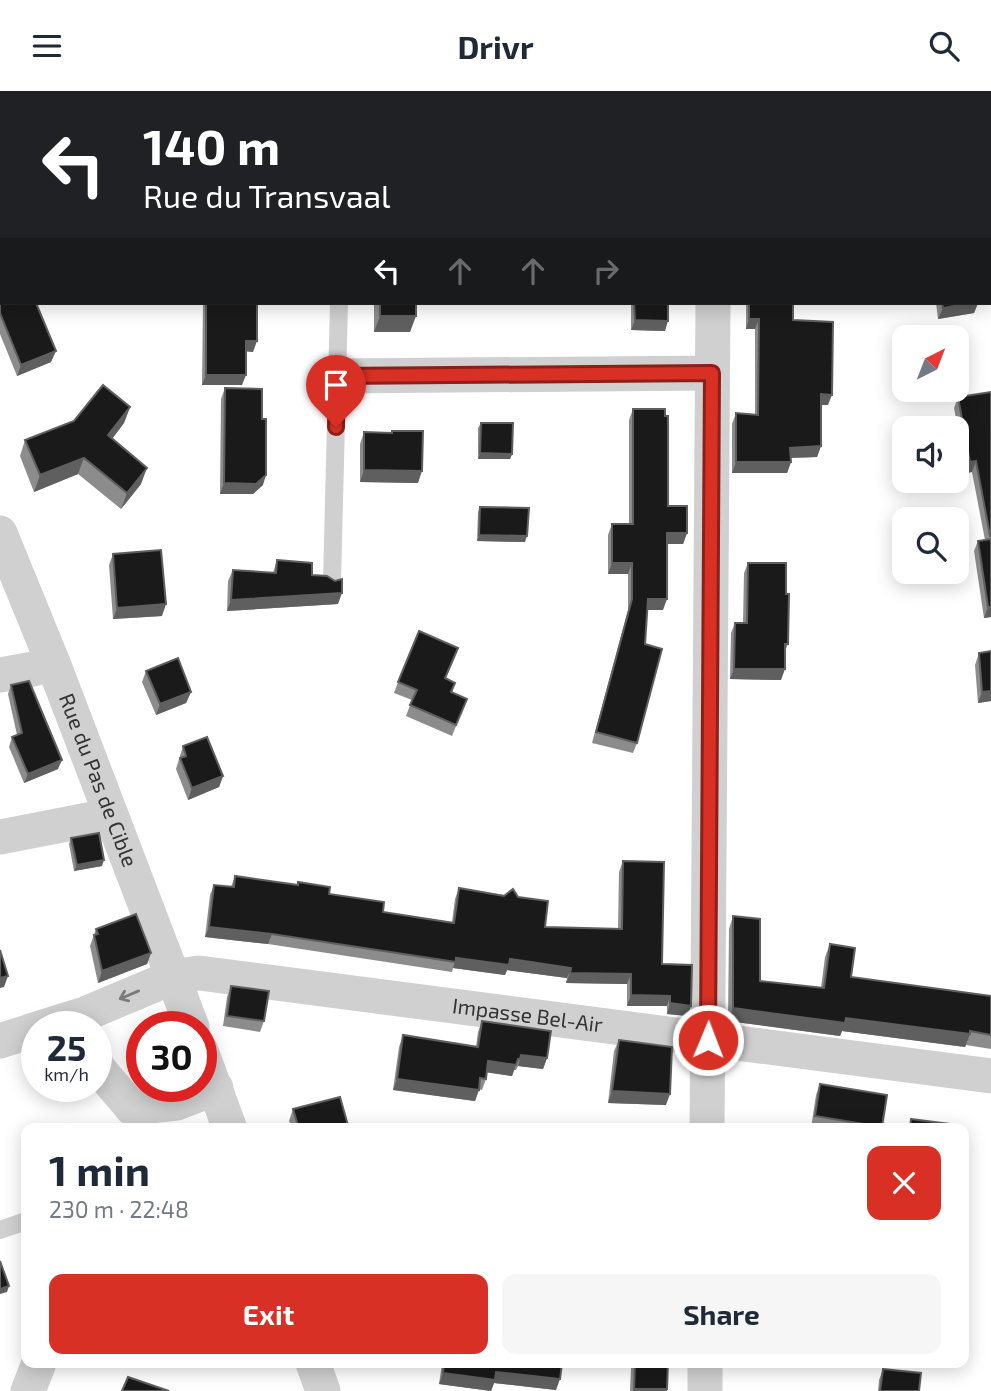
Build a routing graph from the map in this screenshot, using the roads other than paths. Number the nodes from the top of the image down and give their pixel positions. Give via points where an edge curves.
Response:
1 (338, 305) edge
2 (713, 305) edge
3 (712, 373) junction
4 (337, 376) junction
5 (0, 533) edge
6 (332, 581) edge
7 (53, 663) junction
8 (0, 675) edge
9 (110, 813) junction
10 (0, 838) edge
11 (173, 977) junction
12 (107, 1011) edge
13 (186, 1011) edge
14 (21, 1034) edge
15 (708, 1040) junction
16 (0, 1041) edge
17 (991, 1076) edge
18 (112, 1092) edge
19 (217, 1093) edge
20 (180, 1102) edge
21 (128, 1118) edge
22 (228, 1123) edge
23 (707, 1123) edge
24 (21, 1223) edge
25 (0, 1230) edge
26 (36, 1368) edge
27 (315, 1368) edge
28 (705, 1368) edge
29 (29, 1391) edge
30 (323, 1391) edge
31 (705, 1391) edge

1 - 4 lane
2 - 3 street
3 - 4 street
3 - 15 street
4 - 6 lane
5 - 7 street, Rue du Pas de Cible
7 - 8 street
7 - 9 street, Rue du Pas de Cible
9 - 10 street
9 - 11 street, Rue du Pas de Cible
11 -> 12 street, Impasse Bel-Air
11 - 13 street, Rue du Pas de Cible
11 - 15 street, Impasse Bel-Air via 199,973
14 - 16 street
15 - 17 street, Impasse Bel-Air
15 - 23 street
18 - 21 street
19 - 22 street
20 - 21 street
24 - 25 lane
26 - 29 street
27 - 30 street
28 - 31 street

